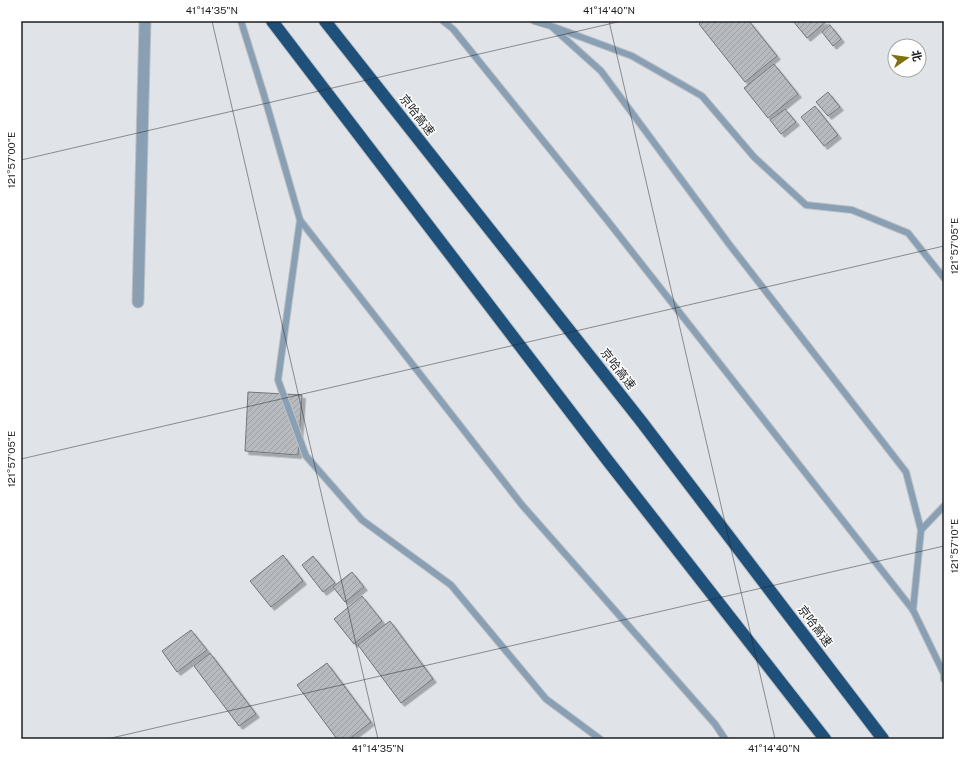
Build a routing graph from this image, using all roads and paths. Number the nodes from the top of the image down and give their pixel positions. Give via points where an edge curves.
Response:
1 (145, 21) edge
2 (241, 21) edge
3 (272, 21) edge
4 (325, 21) edge
5 (443, 21) edge
6 (534, 21) edge
7 (551, 26) junction
8 (300, 220) junction
9 (944, 278) edge
10 (138, 302) dead end
11 (944, 506) edge
12 (920, 530) junction
13 (913, 610) junction
14 (944, 679) edge
15 (600, 739) edge
16 (725, 739) edge
17 (825, 739) edge
18 (883, 739) edge

1 - 10 street
2 - 8 lane
3 - 17 highway via 608,461
4 - 18 highway, 京哈高速 via 641,421
5 - 13 lane via 453,29 607,220
6 - 7 lane
7 - 9 lane via 632,56 702,96 754,157 806,205 852,210 908,233
7 - 12 lane via 601,71 729,244 906,472
8 - 15 lane via 278,380 306,456 362,520 450,585 546,699
8 - 16 lane via 522,505 715,724
11 - 12 lane
12 - 13 lane
13 - 14 lane via 944,674

